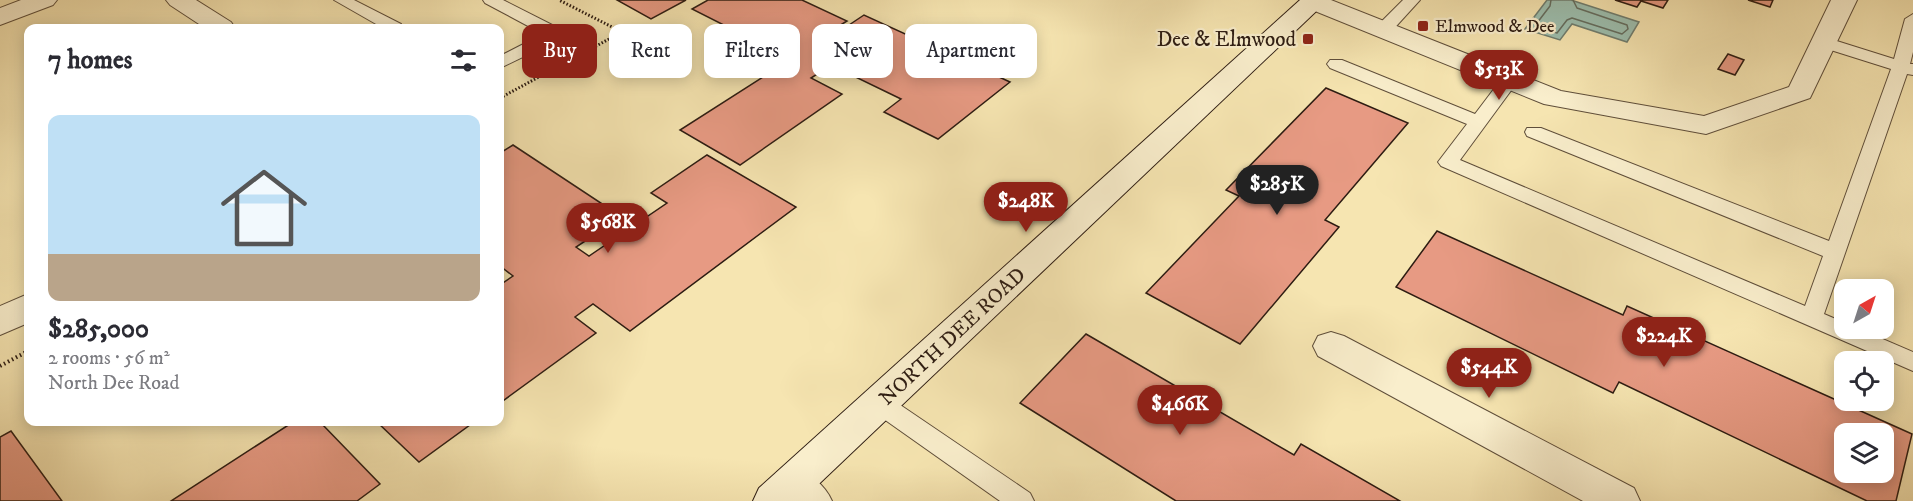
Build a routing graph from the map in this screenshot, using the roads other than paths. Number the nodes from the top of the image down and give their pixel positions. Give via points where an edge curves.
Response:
1 (44, 0) edge
2 (179, 0) edge
3 (342, 0) edge
4 (491, 0) edge
5 (1412, 0) edge
6 (1844, 0) edge
7 (1315, 1) edge
8 (0, 17) edge
9 (1913, 19) edge
10 (216, 24) edge
11 (387, 24) edge
12 (1383, 30) junction
13 (1824, 42) junction
14 (504, 61) edge
15 (1336, 64) dead end
16 (1907, 68) edge
17 (1509, 81) junction
18 (1478, 122) junction
19 (1534, 132) dead end
20 (1835, 252) junction
21 (24, 309) edge
22 (1812, 318) junction
23 (0, 322) edge
24 (1331, 346) dead end
25 (1913, 362) edge
26 (879, 403) junction
27 (792, 496) edge
28 (1021, 501) edge
29 (1620, 501) edge

1 - 8 street
2 - 10 street
3 - 11 lane
4 - 14 lane via 556,34
5 - 12 lane
6 - 13 street
7 - 12 street
7 - 26 street, NORTH DEE ROAD
9 - 16 lane
12 - 17 street
13 - 16 lane
13 - 17 street via 1800,92 1706,125 1554,98
15 - 18 lane
16 - 20 lane
17 - 18 lane
18 - 22 lane via 1448,162
19 - 20 lane
20 - 22 lane
21 - 23 street
22 - 25 lane
24 - 29 street
26 - 27 street, NORTH DEE ROAD
26 - 28 lane

